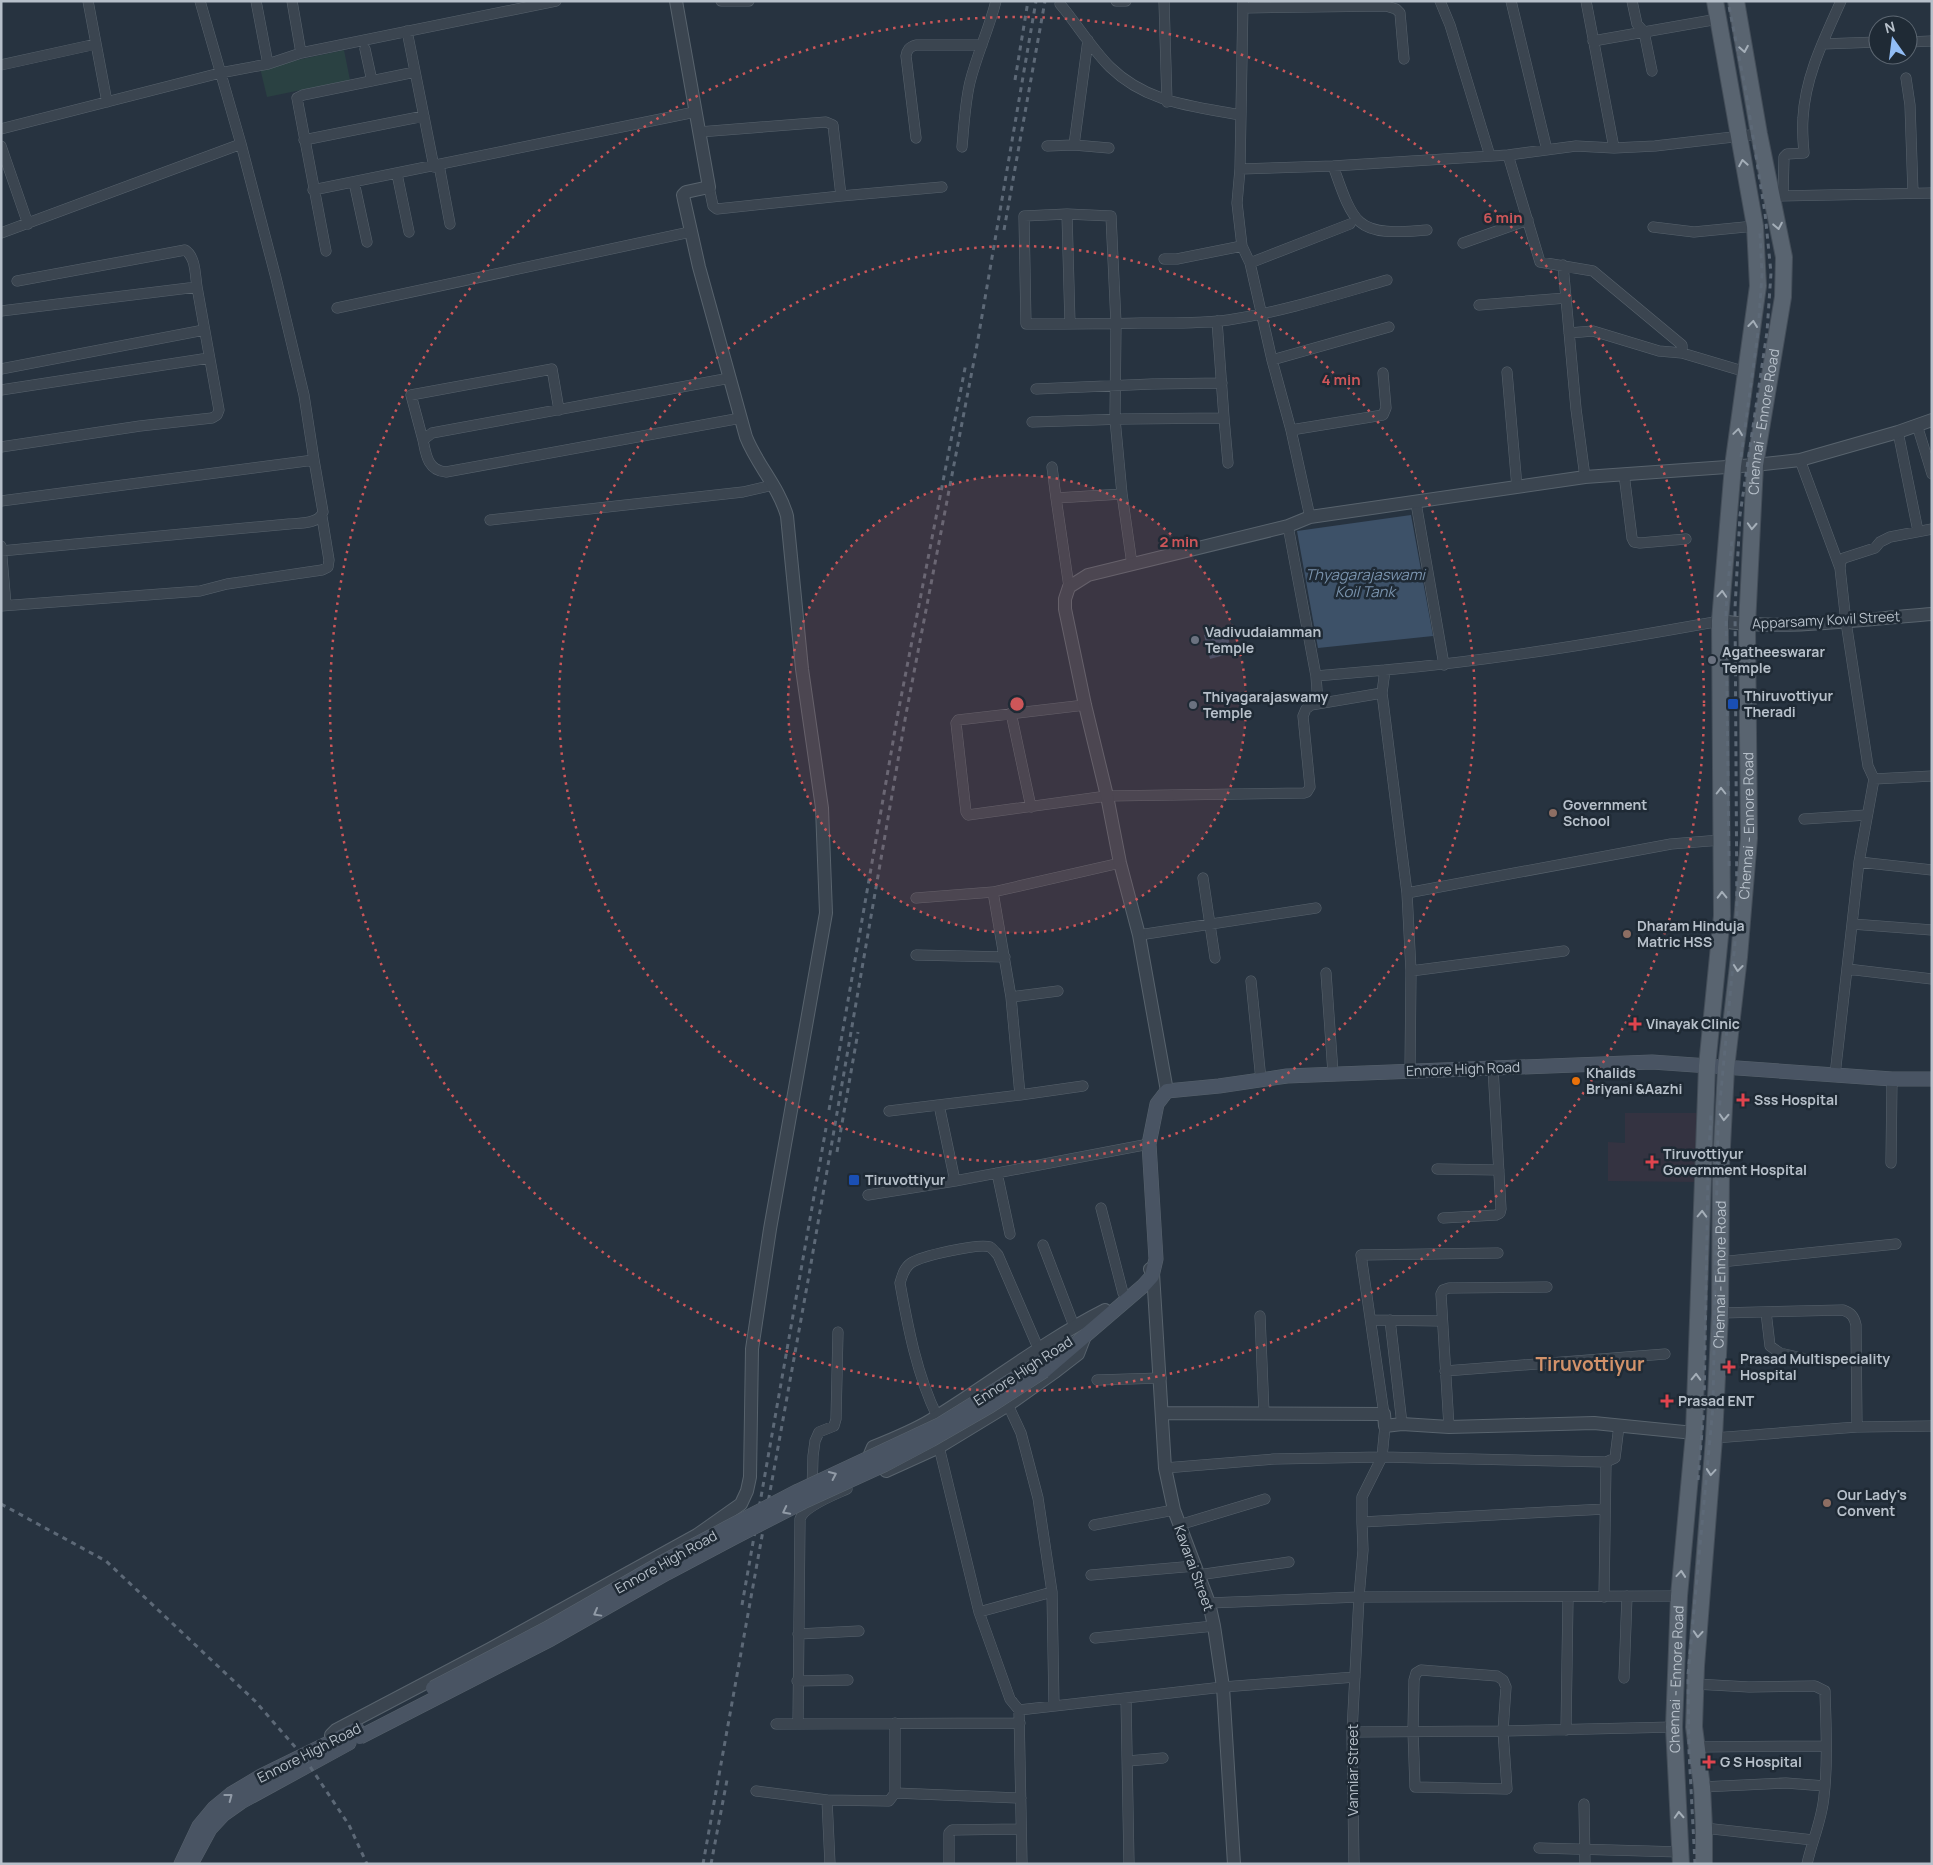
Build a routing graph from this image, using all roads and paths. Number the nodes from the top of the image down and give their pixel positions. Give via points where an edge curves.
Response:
1 (88, 1) edge
2 (200, 1) edge
3 (256, 1) edge
4 (292, 1) edge
5 (556, 1) edge
6 (676, 1) edge
7 (721, 1) edge
8 (749, 1) edge
9 (996, 1) edge
10 (1116, 1) edge
11 (1126, 1) edge
12 (1164, 1) edge
13 (1440, 1) edge
14 (1510, 1) edge
15 (1586, 1) edge
16 (1632, 1) edge
17 (1715, 1) edge
18 (1736, 1) edge
19 (1841, 1) edge
20 (1060, 4) dead end
21 (1243, 4) edge
22 (1718, 19) junction
23 (407, 31) junction
24 (1644, 32) junction
25 (1088, 40) junction
26 (1593, 41) junction
27 (1932, 41) edge
28 (1868, 42) edge
29 (1918, 42) edge
30 (96, 44) junction
31 (1822, 44) junction
32 (982, 45) junction
33 (365, 49) dead end
34 (302, 53) junction
35 (1404, 59) dead end
36 (268, 64) junction
37 (1, 65) edge
38 (1652, 71) dead end
39 (415, 72) junction
40 (220, 73) junction
41 (1906, 78) dead end
42 (372, 81) junction
43 (108, 102) junction
44 (1167, 102) junction
45 (695, 112) junction
46 (424, 116) junction
47 (1240, 116) junction
48 (1, 129) edge
49 (698, 132) junction
50 (1759, 134) junction
51 (1739, 136) junction
52 (916, 138) dead end
53 (304, 140) junction
54 (241, 144) junction
55 (1074, 145) junction
56 (1, 146) edge
57 (1047, 146) dead end
58 (962, 147) dead end
59 (1109, 148) dead end
60 (1614, 148) junction
61 (1547, 150) junction
62 (1508, 155) junction
63 (1490, 156) junction
64 (436, 166) junction
65 (1333, 166) junction
66 (1240, 169) junction
67 (397, 174) junction
68 (12, 178) junction
69 (1, 181) edge
70 (354, 182) junction
71 (709, 187) junction
72 (942, 188) dead end
73 (314, 190) junction
74 (1913, 193) junction
75 (1932, 193) edge
76 (842, 196) junction
77 (1778, 196) junction
78 (1067, 214) junction
79 (1528, 220) junction
80 (28, 224) junction
81 (450, 224) dead end
82 (1350, 224) dead end
83 (1755, 226) junction
84 (1653, 228) dead end
85 (1427, 230) dead end
86 (409, 232) dead end
87 (690, 232) junction
88 (1, 233) edge
89 (366, 242) dead end
90 (1463, 243) dead end
91 (1242, 246) junction
92 (326, 251) dead end
93 (1164, 259) dead end
94 (1250, 263) junction
95 (1563, 265) junction
96 (1387, 280) dead end
97 (17, 281) dead end
98 (197, 287) junction
99 (1566, 298) junction
100 (1479, 305) dead end
101 (337, 308) dead end
102 (1, 311) edge
103 (1262, 314) junction
104 (1216, 321) junction
105 (1116, 323) junction
106 (1070, 324) junction
107 (1389, 327) dead end
108 (204, 330) junction
109 (1569, 333) junction
110 (1682, 353) junction
111 (209, 358) junction
112 (1272, 360) junction
113 (1, 369) edge
114 (1507, 372) dead end
115 (1746, 372) junction
116 (1384, 373) dead end
117 (730, 378) junction
118 (1222, 383) junction
119 (1116, 386) junction
120 (1, 390) edge
121 (1036, 390) dead end
122 (559, 410) junction
123 (740, 418) junction
124 (1224, 418) junction
125 (1115, 419) junction
126 (1932, 420) edge
127 (1032, 422) dead end
128 (1917, 425) junction
129 (1291, 430) junction
130 (1898, 432) junction
131 (423, 440) junction
132 (1, 447) edge
133 (314, 460) junction
134 (1800, 460) junction
135 (1228, 463) dead end
136 (1755, 465) junction
137 (1733, 466) junction
138 (1052, 467) dead end
139 (1624, 474) junction
140 (1932, 474) edge
141 (1585, 477) junction
142 (774, 485) junction
143 (1517, 487) junction
144 (1122, 494) junction
145 (1056, 498) junction
146 (1, 501) edge
147 (1416, 503) junction
148 (322, 517) junction
149 (1310, 517) junction
150 (490, 520) dead end
151 (1288, 526) junction
152 (1932, 529) edge
153 (1918, 531) junction
154 (1686, 539) dead end
155 (1, 545) edge
156 (2, 551) edge
157 (1132, 564) junction
158 (1840, 568) junction
159 (1069, 587) junction
160 (4, 605) edge
161 (1932, 614) edge
162 (1720, 621) junction
163 (1846, 622) junction
164 (1747, 625) junction
165 (1444, 665) junction
166 (1385, 670) junction
167 (1316, 676) junction
168 (1382, 693) junction
169 (1318, 704) junction
170 (1085, 705) junction
171 (1012, 713) junction
172 (1932, 776) edge
173 (1874, 779) junction
174 (1107, 796) junction
175 (1031, 807) junction
176 (1867, 815) junction
177 (1804, 819) dead end
178 (1721, 840) junction
179 (1859, 862) junction
180 (1120, 863) junction
181 (1932, 870) edge
182 (1203, 878) dead end
183 (993, 892) junction
184 (1407, 894) junction
185 (916, 898) dead end
186 (1316, 908) dead end
187 (1210, 924) junction
188 (1852, 924) junction
189 (1932, 930) edge
190 (1139, 935) junction
191 (1564, 952) dead end
192 (916, 956) dead end
193 (1005, 957) junction
194 (1215, 958) dead end
195 (1846, 969) junction
196 (1411, 971) junction
197 (1326, 973) dead end
198 (1932, 979) edge
199 (1251, 981) dead end
200 (1058, 992) dead end
201 (1012, 997) junction
202 (1707, 1066) junction
203 (1493, 1068) junction
204 (1726, 1068) junction
205 (1410, 1072) junction
206 (1333, 1073) junction
207 (1835, 1075) junction
208 (1892, 1079) junction
209 (1932, 1079) edge
210 (1261, 1080) junction
211 (1084, 1086) dead end
212 (1167, 1091) junction
213 (1020, 1095) junction
214 (939, 1105) junction
215 (889, 1111) dead end
216 (1149, 1144) junction
217 (1891, 1163) dead end
218 (1437, 1169) dead end
219 (1499, 1170) junction
220 (997, 1173) junction
221 (955, 1181) junction
222 (868, 1196) dead end
223 (1102, 1208) dead end
224 (1443, 1218) dead end
225 (1010, 1234) dead end
226 (1896, 1244) dead end
227 (1043, 1245) dead end
228 (1498, 1253) dead end
229 (1720, 1262) junction
230 (1153, 1267) junction
231 (1547, 1287) dead end
232 (1123, 1293) junction
233 (1105, 1310) junction
234 (1766, 1312) junction
235 (1720, 1313) junction
236 (1260, 1316) dead end
237 (1371, 1320) junction
238 (1390, 1320) junction
239 (1442, 1321) junction
240 (1074, 1326) junction
241 (838, 1332) dead end
242 (1085, 1336) junction
243 (1665, 1354) dead end
244 (1802, 1358) dead end
245 (1041, 1361) junction
246 (1445, 1371) junction
247 (1160, 1378) junction
248 (1097, 1380) dead end
249 (1008, 1405) junction
250 (1162, 1413) junction
251 (1264, 1413) junction
252 (937, 1416) junction
253 (1384, 1420) junction
254 (1402, 1424) junction
255 (1619, 1426) junction
256 (1932, 1426) edge
257 (1449, 1427) junction
258 (1857, 1427) junction
259 (1694, 1433) junction
260 (1714, 1438) junction
261 (938, 1446) junction
262 (1382, 1457) junction
263 (1606, 1462) junction
264 (1165, 1468) junction
265 (877, 1475) junction
266 (1265, 1499) dead end
267 (812, 1506) junction
268 (1605, 1509) junction
269 (1174, 1510) junction
270 (1362, 1522) junction
271 (1094, 1525) dead end
272 (1179, 1525) junction
273 (1289, 1562) dead end
274 (1196, 1571) junction
275 (1091, 1575) dead end
276 (1052, 1592) junction
277 (1627, 1596) junction
278 (1679, 1596) junction
279 (1359, 1597) junction
280 (1604, 1597) junction
281 (1568, 1598) junction
282 (1209, 1603) junction
283 (979, 1612) junction
284 (1214, 1626) junction
285 (859, 1631) dead end
286 (798, 1634) junction
287 (1095, 1638) dead end
288 (1355, 1677) junction
289 (1624, 1678) dead end
290 (848, 1680) dead end
291 (797, 1682) junction
292 (1223, 1687) junction
293 (1695, 1689) junction
294 (1675, 1692) junction
295 (1126, 1698) junction
296 (1054, 1706) junction
297 (1019, 1710) junction
298 (895, 1723) junction
299 (1020, 1723) junction
300 (776, 1724) dead end
301 (798, 1724) junction
302 (1674, 1727) junction
303 (1566, 1730) junction
304 (1503, 1731) junction
305 (1352, 1732) junction
306 (1413, 1732) junction
307 (332, 1746) junction
308 (1695, 1746) junction
309 (1826, 1746) junction
310 (1163, 1758) dead end
311 (1128, 1761) junction
312 (1825, 1786) junction
313 (1702, 1788) junction
314 (756, 1792) dead end
315 (895, 1793) junction
316 (1021, 1798) junction
317 (827, 1800) junction
318 (1584, 1804) dead end
319 (1704, 1828) junction
320 (1021, 1829) junction
321 (1813, 1840) junction
322 (1538, 1848) dead end
323 (1584, 1850) junction
324 (1681, 1858) edge
325 (181, 1864) edge
326 (191, 1864) edge
327 (830, 1864) edge
328 (949, 1864) edge
329 (1022, 1864) edge
330 (1129, 1864) edge
331 (1234, 1864) edge
332 (1354, 1864) edge
333 (1585, 1864) edge
334 (1704, 1864) edge
335 (1807, 1864) edge

1 - 30 street
2 - 40 street
3 - 36 street
4 - 34 street
5 - 23 street
6 - 45 street
7 - 8 street
9 - 32 street
10 - 11 street
12 - 44 street
13 - 63 street
14 - 61 street
15 - 26 street
16 - 24 street via 1637,24
17 - 22 main road, Chennai - Ennore Road
18 -> 50 main road, Chennai - Ennore Road
19 - 31 street
20 - 25 street
21 - 35 street via 1386,6 1396,9 1400,14
21 - 47 street
22 - 24 street
22 - 51 main road, Chennai - Ennore Road
23 - 34 street
23 - 39 street
24 - 26 street
24 - 38 street
25 - 44 street via 1111,67 1141,90
25 - 55 street
26 - 60 street
27 - 29 street
28 - 31 street
30 - 37 street
30 - 43 street
31 - 77 street via 1810,78 1803,118 1804,153 1784,157
32 - 52 street via 916,45 907,50
32 - 58 street via 967,96
33 - 42 street
34 - 36 street
36 - 40 street
39 - 42 street
39 - 46 street
40 - 43 street
40 - 54 street
41 - 74 street
42 - 53 street via 297,97
43 - 48 street
44 - 47 street
45 - 49 street
45 - 64 street
46 - 53 street
46 - 64 street
47 - 66 street
49 - 71 street
49 - 76 street via 830,122 834,125
50 - 51 street
50 - 77 main road, Chennai - Ennore Road
51 - 60 street
83 -> 51 main road, Chennai - Ennore Road
53 - 73 street
54 - 80 street
54 - 133 street via 304,395
55 - 57 street
55 - 59 street
56 - 68 street
60 - 61 street via 1576,146
61 - 62 street
62 - 63 street
62 - 79 street
63 - 65 street
64 - 67 street
64 - 81 street
65 - 66 street
65 - 85 street via 1360,222 1386,231
66 - 91 street via 1237,204
67 - 70 street
67 - 86 street
68 - 69 street
68 - 80 street
70 - 73 street
70 - 89 street
71 - 76 street via 714,209 717,210
71 - 87 street via 684,194
72 - 76 street
73 - 92 street
74 - 75 street
74 - 77 street
77 -> 136 main road, Chennai - Ennore Road via 1784,258 1783,297
78 - 105 street via 1111,216
78 - 106 street
78 - 106 street via 1024,216 1026,324
79 - 90 street
79 - 95 street via 1540,262
80 - 88 street
82 - 94 street
83 - 84 street via 1694,232
115 -> 83 main road, Chennai - Ennore Road via 1758,286
87 - 101 street
87 - 117 street
91 - 93 street
91 - 94 street
94 - 103 street
95 - 99 street
95 - 110 street via 1593,271 1682,345
96 - 103 street
97 - 98 street via 185,250 193,261
98 - 102 street
98 - 108 street
99 - 100 street
99 - 109 street
103 - 104 street
103 - 112 street
104 - 105 street
104 - 118 street
105 - 106 street
105 - 119 street
107 - 112 street
108 - 111 street
108 - 113 street
109 - 110 street via 1593,331 1659,351
109 - 141 street
110 - 115 street
111 - 120 street
111 - 132 street via 219,410 212,418
112 - 129 street
114 - 143 street
137 -> 115 main road, Chennai - Ennore Road
116 - 129 street via 1386,408 1383,415
117 - 122 street
117 - 123 street
118 - 119 street
118 - 124 street
119 - 121 street
119 - 125 street
122 - 131 street via 432,433
122 - 131 street via 552,369 411,395
123 - 131 street via 446,472 436,471 428,461
123 - 142 street via 752,452
124 - 125 street
124 - 135 street
125 - 127 street
125 - 144 street
126 - 128 street
128 - 130 street
128 - 140 street
129 - 149 street
130 - 134 street
130 - 153 street
133 - 146 street
133 - 148 street
134 - 136 street
134 - 158 street
136 - 137 street
136 -> 164 main road, Chennai - Ennore Road
137 - 139 street
162 -> 137 main road, Chennai - Ennore Road
138 - 145 street
139 - 141 street
139 - 154 street via 1634,542
141 - 143 street
142 - 150 street via 743,492
142 - 307 street via 784,504 790,528 802,669 822,808 826,913 770,1228 752,1349 751,1462 747,1490 741,1504 649,1563 336,1730 331,1735
143 - 147 street
144 - 145 street
144 - 157 street
145 - 159 street
147 - 149 street
147 - 165 street
148 - 156 street via 289,524
148 - 160 street via 329,560 328,567 322,570 237,582 200,591
149 - 151 street
151 - 157 street
151 - 167 street
152 - 153 street
153 - 158 street via 1890,537 1875,548 1844,558
155 - 156 street
156 - 160 street
157 - 159 street via 1088,575
158 - 163 street
159 - 170 street via 1065,609
161 - 163 street, Apparsamy Kovil Street
162 - 164 street, Apparsamy Kovil Street
162 - 165 street
178 -> 162 main road, Chennai - Ennore Road
163 - 164 street, Apparsamy Kovil Street
163 - 173 street via 1868,766
164 -> 204 main road, Chennai - Ennore Road via 1749,838
165 - 166 street
166 - 167 street
166 - 168 street
167 - 169 street
168 - 169 street
168 - 184 street
169 - 174 street via 1306,709 1304,716 1310,787 1304,794
170 - 171 street
170 - 174 street
171 - 175 street
171 - 175 street via 958,720 956,723 966,812 972,815
172 - 173 street
173 - 176 street
174 - 175 street
174 - 180 street
176 - 177 street
176 - 179 street
178 - 184 street via 1671,844
202 -> 178 main road, Chennai - Ennore Road via 1722,916
179 - 181 street
179 - 188 street
180 - 183 street
180 - 190 street
182 - 187 street
183 - 185 street
183 - 193 street
184 - 196 street
186 - 187 street
187 - 190 street
187 - 194 street
188 - 189 street
188 - 195 street
190 - 212 street
191 - 196 street
192 - 193 street
193 - 201 street
195 - 198 street
195 - 207 street
196 - 205 street
197 - 206 street
199 - 210 street
200 - 201 street
201 - 213 street
202 - 203 main road, Ennore High Road via 1652,1062
202 - 204 main road, Ennore High Road
259 -> 202 main road, Chennai - Ennore Road
203 - 205 main road, Ennore High Road
203 - 219 street
204 - 207 main road, Ennore High Road
204 -> 229 main road, Chennai - Ennore Road
205 - 206 main road, Ennore High Road
206 - 210 main road, Ennore High Road
207 - 208 main road, Ennore High Road
208 - 209 main road, Ennore High Road
208 - 217 street
210 - 212 main road, Ennore High Road
211 - 213 street
212 - 216 main road via 1157,1104
213 - 214 street
214 - 215 street
214 - 221 street
216 - 220 street
216 - 230 main road
218 - 219 street
219 - 224 street via 1500,1214
220 - 221 street
220 - 225 street
221 - 222 street
223 - 232 street
226 - 229 street
227 - 240 street
228 - 237 street via 1361,1256
229 - 235 main road, Chennai - Ennore Road
230 - 232 main road, Ennore High Road
230 - 242 main road, Ennore High Road via 1143,1286
230 - 247 street, Kavarai Street
231 - 239 street via 1449,1288 1441,1294
232 - 233 main road, Ennore High Road
233 - 240 street
233 - 245 main road, Ennore High Road
234 - 235 street
234 - 244 street via 1770,1346 1780,1353
234 - 258 street via 1843,1310 1855,1318
235 - 260 main road, Chennai - Ennore Road
236 - 251 street
237 - 238 street
237 - 253 street
238 - 239 street
238 - 254 street
239 - 246 street
240 - 245 street
241 - 267 street via 836,1419 834,1426 818,1432 815,1441
242 - 245 main road, Ennore High Road
242 - 249 street via 1078,1354
243 - 246 street
245 - 252 street
245 - 252 street via 998,1255 991,1248 981,1246 950,1251 912,1263 904,1271 900,1283 920,1372
245 - 307 main road, Ennore High Road, bridge via 927,1431 727,1528
246 - 257 street
247 - 248 street
247 - 250 street, Kavarai Street
249 - 261 street
249 - 276 street via 1021,1432 1038,1498
250 - 251 street
250 - 264 street, Kavarai Street
251 - 253 street
252 - 265 street via 873,1447 870,1454
253 - 254 street
253 - 262 street
254 - 257 street
255 - 257 street via 1594,1423
255 - 259 street
255 - 263 street via 1615,1458
256 - 258 street
258 - 260 street
278 -> 259 main road, Chennai - Ennore Road
260 -> 293 main road, Chennai - Ennore Road
261 - 265 street
261 - 283 street
262 - 263 street
262 - 264 street via 1274,1459
262 - 270 street, Vanniar Street via 1362,1497
263 - 268 street
264 - 269 street, Kavarai Street
265 - 267 street
266 - 272 street
267 - 286 street via 800,1519
268 - 270 street
268 - 280 street
269 - 271 street
269 - 272 street, Kavarai Street
270 - 279 street, Vanniar Street
272 - 274 street, Kavarai Street
273 - 274 street
274 - 275 street
274 - 282 street, Kavarai Street
276 - 283 street
276 - 296 street
277 - 278 street
277 - 280 street
277 - 289 street
278 - 294 main road, Chennai - Ennore Road
279 - 281 street
279 - 282 street
279 - 288 street, Vanniar Street
280 - 281 street
281 - 303 street
282 - 284 street, Kavarai Street
283 - 297 street via 1010,1700
284 - 287 street
284 - 292 street, Kavarai Street
285 - 286 street
286 - 291 street
288 - 292 street
288 - 305 street, Vanniar Street
290 - 291 street
291 - 301 street
292 - 295 street
292 - 331 street, Kavarai Street
293 - 294 main road
293 - 308 main road, Chennai - Ennore Road
293 - 309 street via 1815,1686 1825,1691
294 - 302 main road, Chennai - Ennore Road
295 - 296 street
295 - 311 street
296 - 297 street
297 - 299 street
298 - 299 street
298 - 301 street
298 - 315 street
299 - 316 street
300 - 301 street
302 - 303 street
324 -> 302 main road, Chennai - Ennore Road
303 - 304 street
304 - 306 street
304 - 306 street via 1506,1687 1503,1680 1497,1676 1421,1670 1414,1680
304 - 306 street via 1507,1789 1415,1787
305 - 306 street
305 - 332 street, Vanniar Street
325 -> 307 main road, Ennore High Road via 199,1826 231,1794 261,1776
307 - 326 main road, Ennore High Road via 224,1814 210,1830
308 - 309 street
308 - 313 main road, Chennai - Ennore Road
309 - 312 street
310 - 311 street
311 - 330 street
312 - 313 street via 1786,1784
312 - 321 street via 1819,1826
313 - 319 main road, Chennai - Ennore Road
314 - 317 street
315 - 316 street
315 - 317 street via 889,1801
316 - 320 street
317 - 327 street
318 - 323 street
319 - 321 street
319 - 334 main road, Chennai - Ennore Road
320 - 328 street via 952,1830 949,1833
320 - 329 street
321 - 335 street
322 - 323 street
323 - 324 street
323 - 333 street

